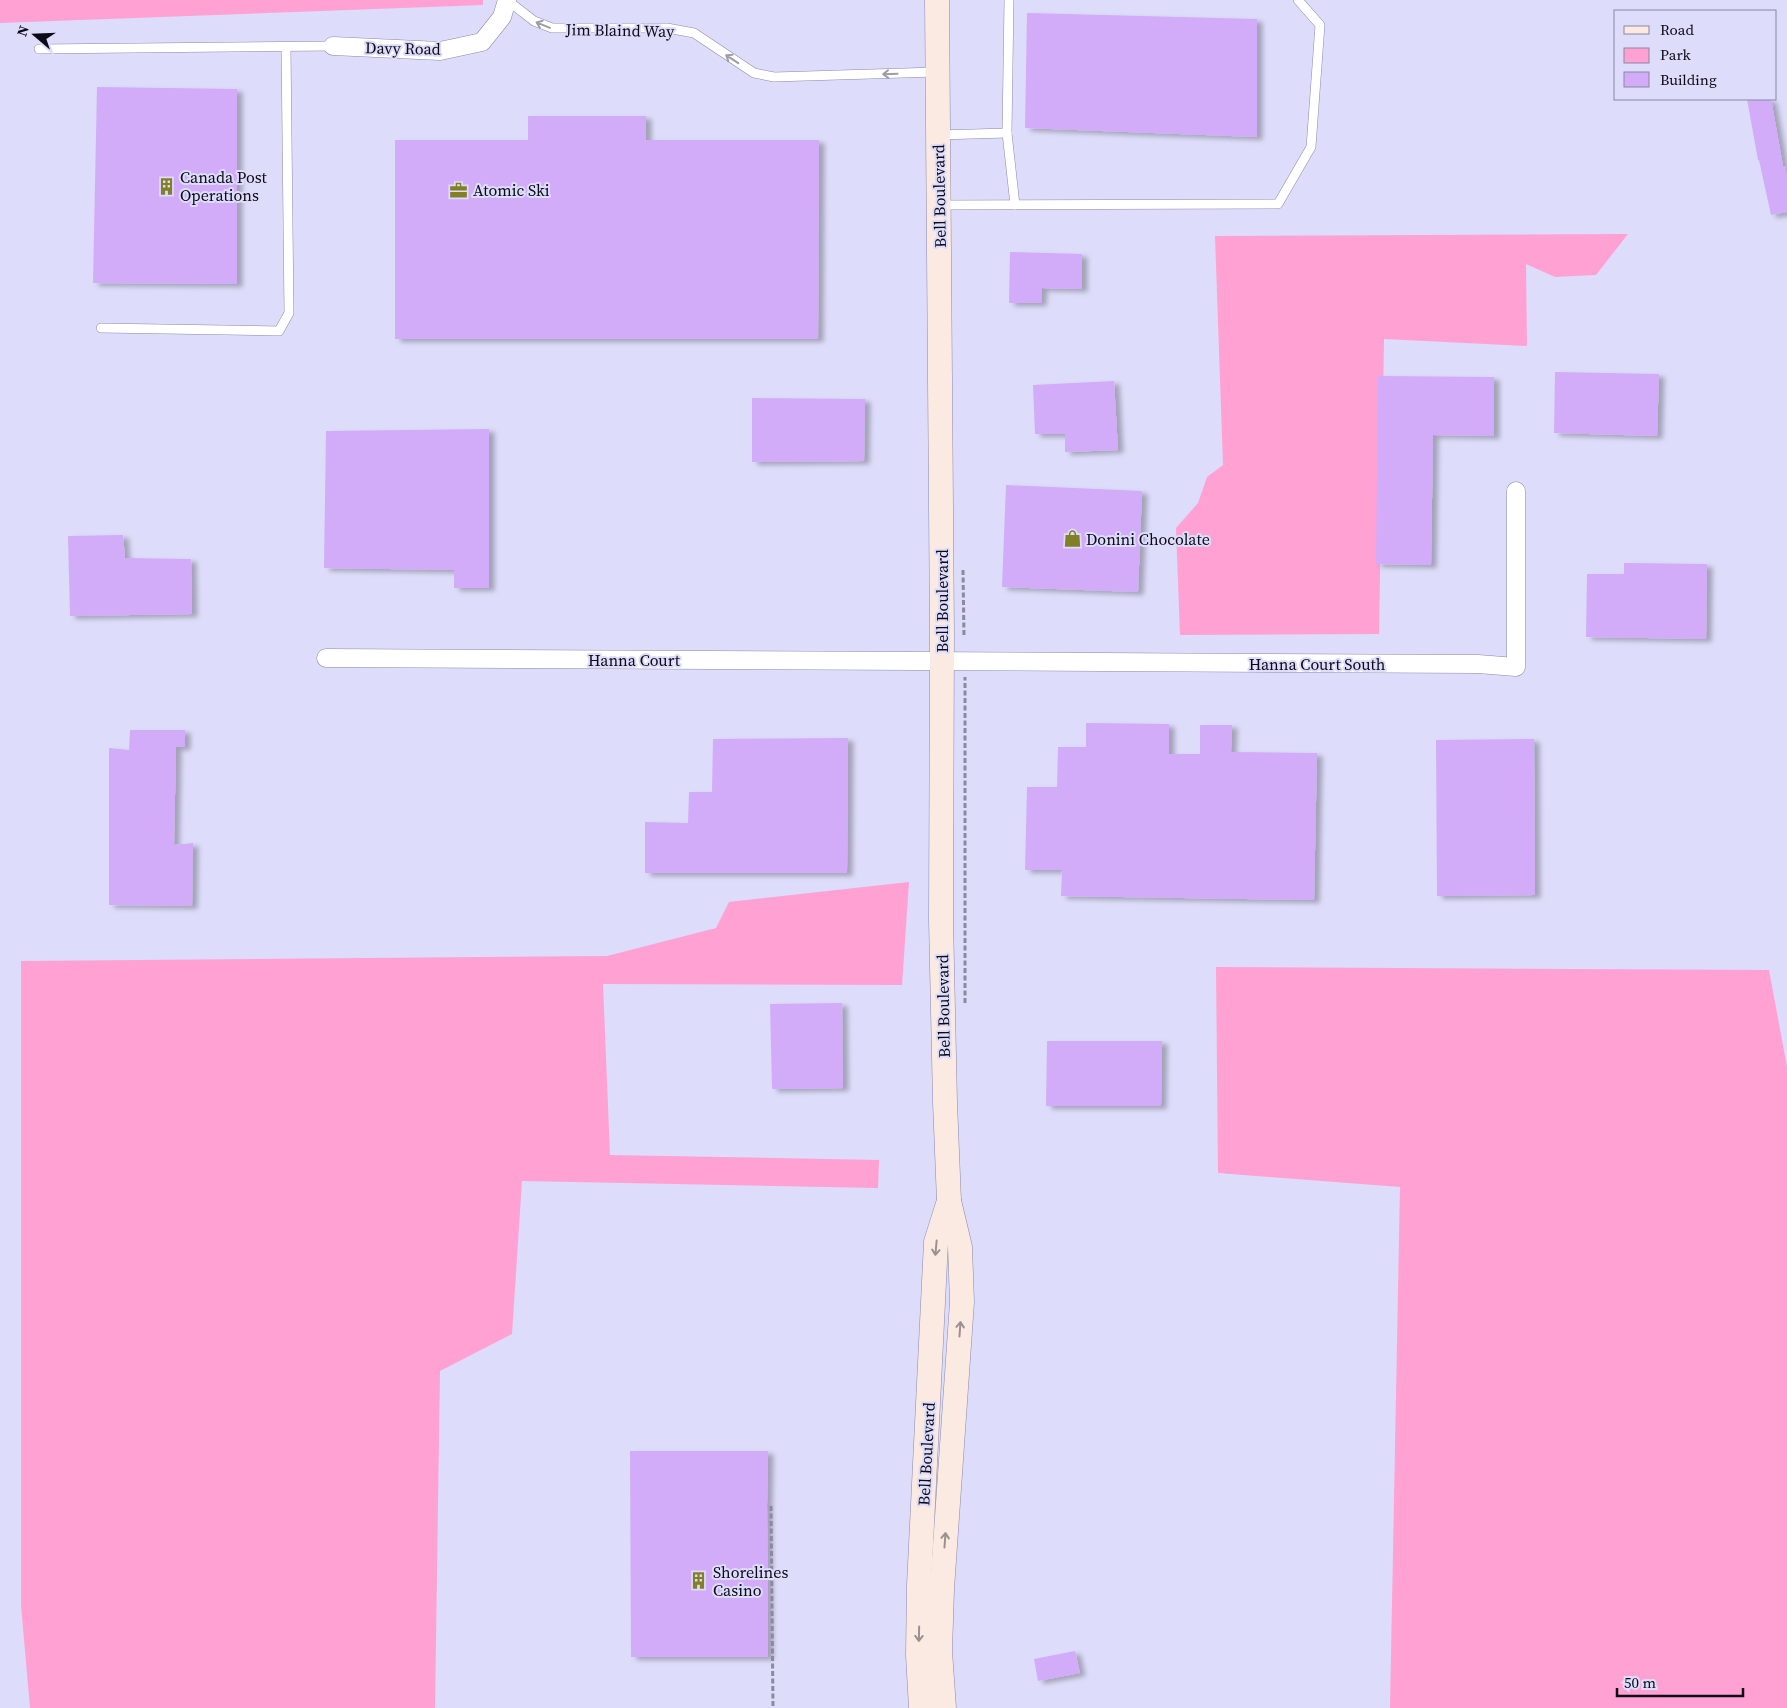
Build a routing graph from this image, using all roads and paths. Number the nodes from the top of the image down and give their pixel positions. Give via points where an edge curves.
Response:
1 (507, 0) edge
2 (937, 0) edge
3 (1009, 0) edge
4 (1298, 0) edge
5 (333, 46) joint
6 (286, 47) junction
7 (39, 49) dead end
8 (939, 72) junction
9 (1007, 133) junction
10 (938, 135) junction
11 (939, 205) junction
12 (1015, 205) junction
13 (101, 328) dead end
14 (1516, 491) dead end
15 (326, 658) dead end
16 (942, 661) junction
17 (965, 676) dead end
18 (965, 1012) dead end
19 (949, 1202) junction
20 (771, 1506) dead end
21 (773, 1708) edge
22 (921, 1708) edge
23 (944, 1708) edge

1 - 5 street, Davy Road via 502,17 482,42 440,51
8 -> 1 lane, Jim Blaind Way via 774,77 754,73 694,33 667,28 552,28 534,21
2 - 8 main road, Bell Boulevard
3 - 9 lane
4 - 12 lane via 1320,25 1311,147 1278,204
5 - 6 lane
6 - 7 lane
6 - 13 lane via 289,313 279,331
8 - 10 main road, Bell Boulevard
9 - 10 lane
9 - 12 lane
10 - 11 main road, Bell Boulevard
11 - 12 lane
11 - 16 main road, Bell Boulevard
14 - 16 street, Hanna Court South via 1516,667 1469,664
15 - 16 street, Hanna Court
16 - 19 main road, Bell Boulevard via 941,920
17 - 18 path
19 -> 22 main road, Bell Boulevard via 936,1242 920,1585 918,1655
23 -> 19 main road, Bell Boulevard via 940,1651 942,1589 962,1302 960,1247
20 - 21 path

